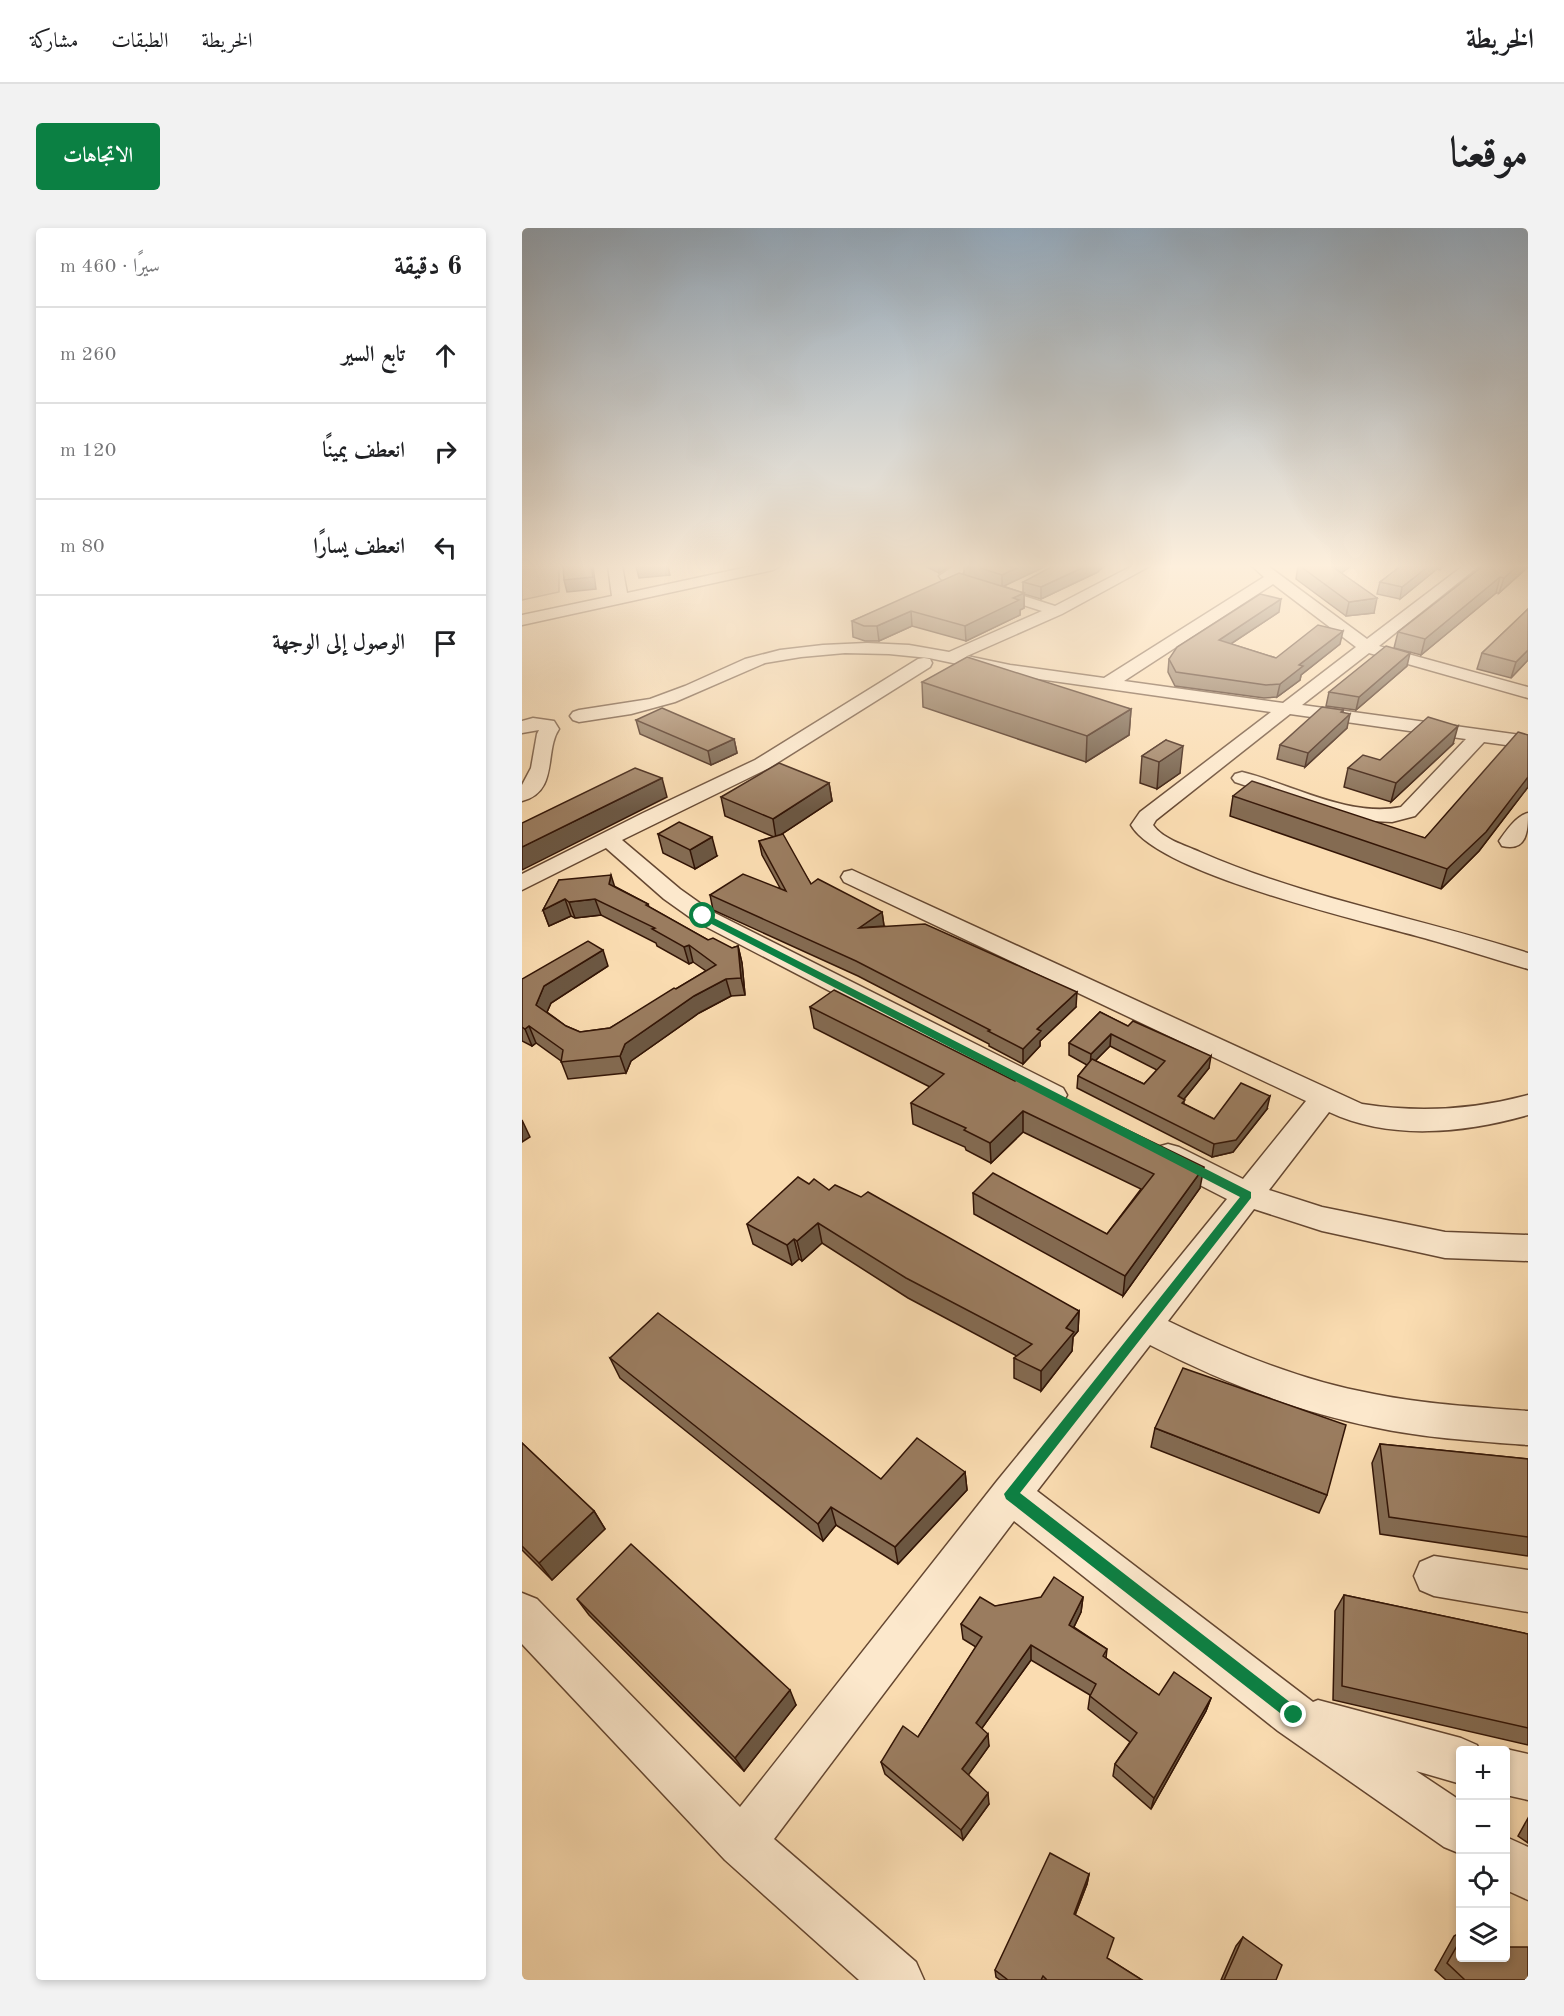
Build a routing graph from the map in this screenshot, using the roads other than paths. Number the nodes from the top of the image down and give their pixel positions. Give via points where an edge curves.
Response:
1 (972, 648) edge
2 (1160, 648) edge
3 (1368, 648) joint
4 (949, 658) junction
5 (924, 663) dead end
6 (1108, 683) junction
7 (1528, 693) edge
8 (1287, 708) junction
9 (579, 716) dead end
10 (523, 727) edge
11 (1480, 735) junction
12 (1528, 742) edge
13 (1242, 777) dead end
14 (522, 795) edge
15 (1528, 819) edge
16 (608, 838) junction
17 (1510, 840) dead end
18 (852, 877) dead end
19 (522, 883) edge
20 (1528, 961) edge
21 (1324, 1099) junction
22 (1528, 1106) edge
23 (1076, 1108) edge
24 (1140, 1141) edge
25 (1247, 1195) junction
26 (1528, 1248) edge
27 (1144, 1326) junction
28 (1528, 1428) edge
29 (1011, 1494) junction
30 (1434, 1576) dead end
31 (1528, 1591) edge
32 (522, 1614) edge
33 (1294, 1715) junction
34 (1456, 1760) edge
35 (1510, 1773) edge
36 (1528, 1777) edge
37 (1456, 1827) edge
38 (742, 1843) junction
39 (1510, 1864) edge
40 (1528, 1876) edge
41 (898, 1980) edge

1 - 4 street
2 - 6 street
3 - 7 street
3 - 8 street
4 - 6 street
4 - 9 street via 928,653 860,650 777,657 745,664 683,694 651,704
5 - 16 street via 762,764
6 - 8 street
8 - 11 street
8 - 20 street via 1148,816 1142,825 1144,831 1220,871 1343,911
10 - 14 street via 537,737 546,734 536,782
11 - 12 street
11 - 13 street via 1402,814 1379,816 1358,812
15 - 17 street
16 - 19 street
16 - 23 street via 703,916
18 - 21 street
21 - 22 street via 1356,1113 1423,1122 1460,1121
21 - 25 street
24 - 25 street
25 - 26 street via 1322,1219 1434,1243
25 - 27 street
27 - 28 street via 1202,1355 1280,1385 1374,1411
27 - 29 street
29 - 33 street
29 - 38 street
30 - 31 street
32 - 38 street
33 - 34 street
33 - 37 street
35 - 36 street
38 - 41 street
39 - 40 street

